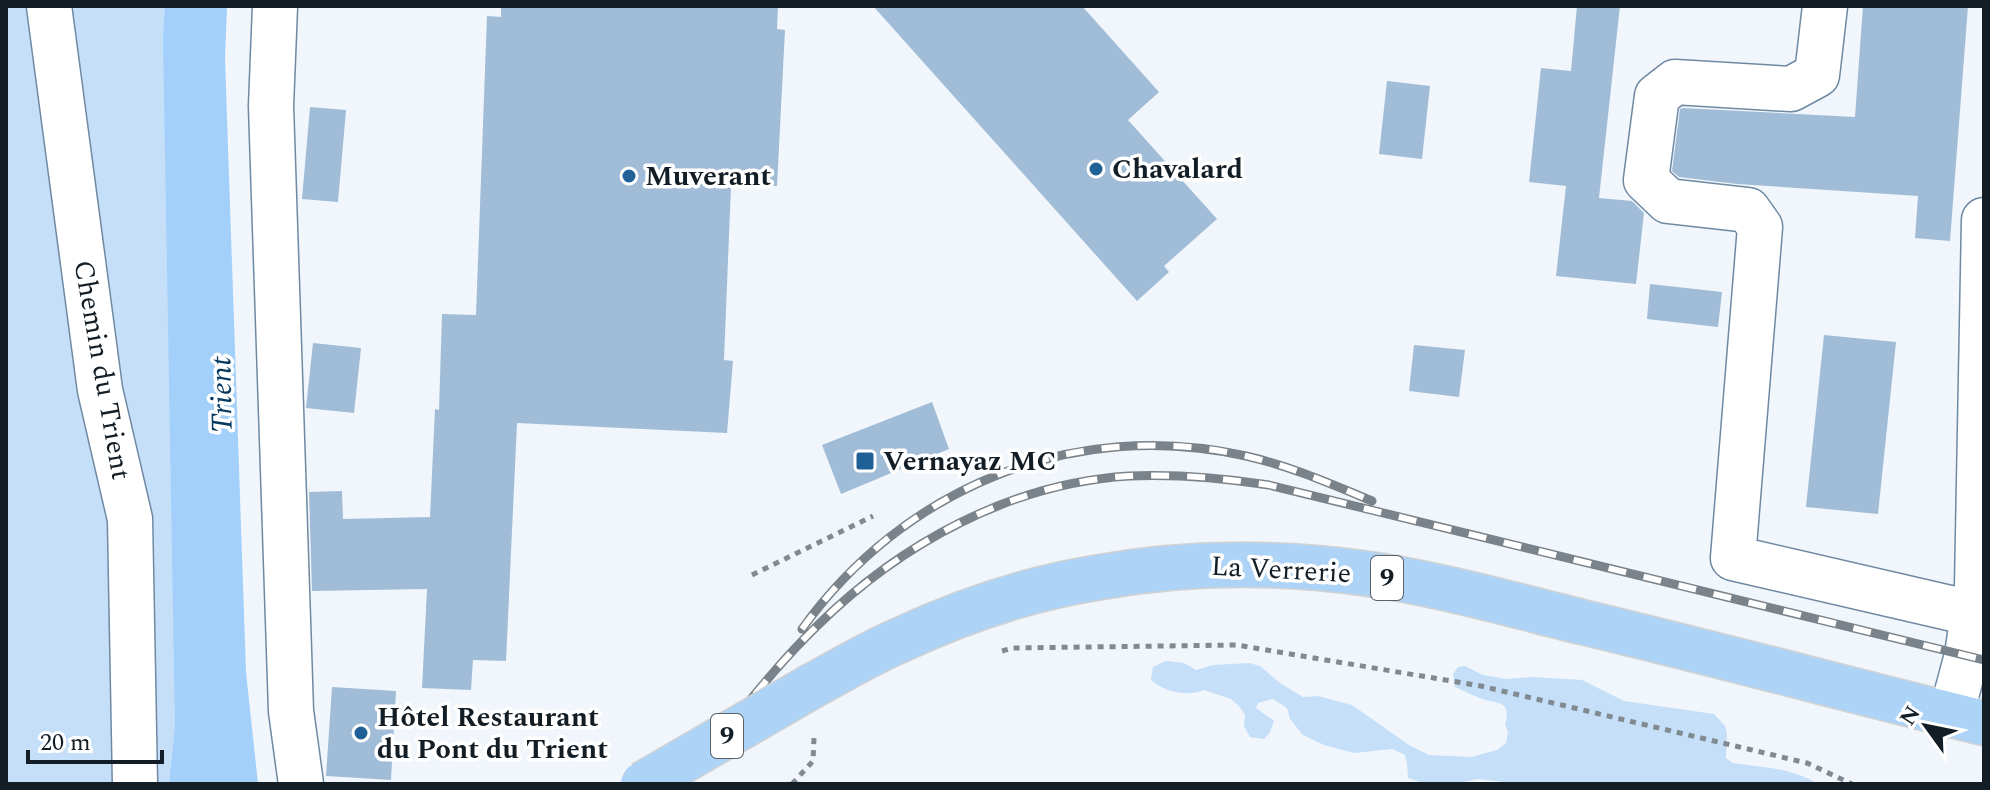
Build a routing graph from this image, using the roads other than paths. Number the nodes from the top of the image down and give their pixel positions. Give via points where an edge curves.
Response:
1 (49, 6) edge
2 (275, 6) edge
3 (1825, 6) edge
4 (1984, 220) edge
5 (1979, 615) edge
6 (1968, 719) edge
7 (135, 784) edge
8 (301, 784) edge
9 (643, 784) edge

1 - 7 street, Chemin du Trient via 100,390 130,519
2 - 8 street via 271,106 288,631
3 - 5 street via 1817,75 1791,89 1675,82 1657,96 1646,180 1668,201 1748,210 1760,227 1733,558
4 - 5 street, La Verrerie
5 - 6 street, La Verrerie via 1967,655
6 - 9 main road, La Verrerie / 9, bridge via 1430,585 1296,566 1223,564 1093,578 946,619 812,686

